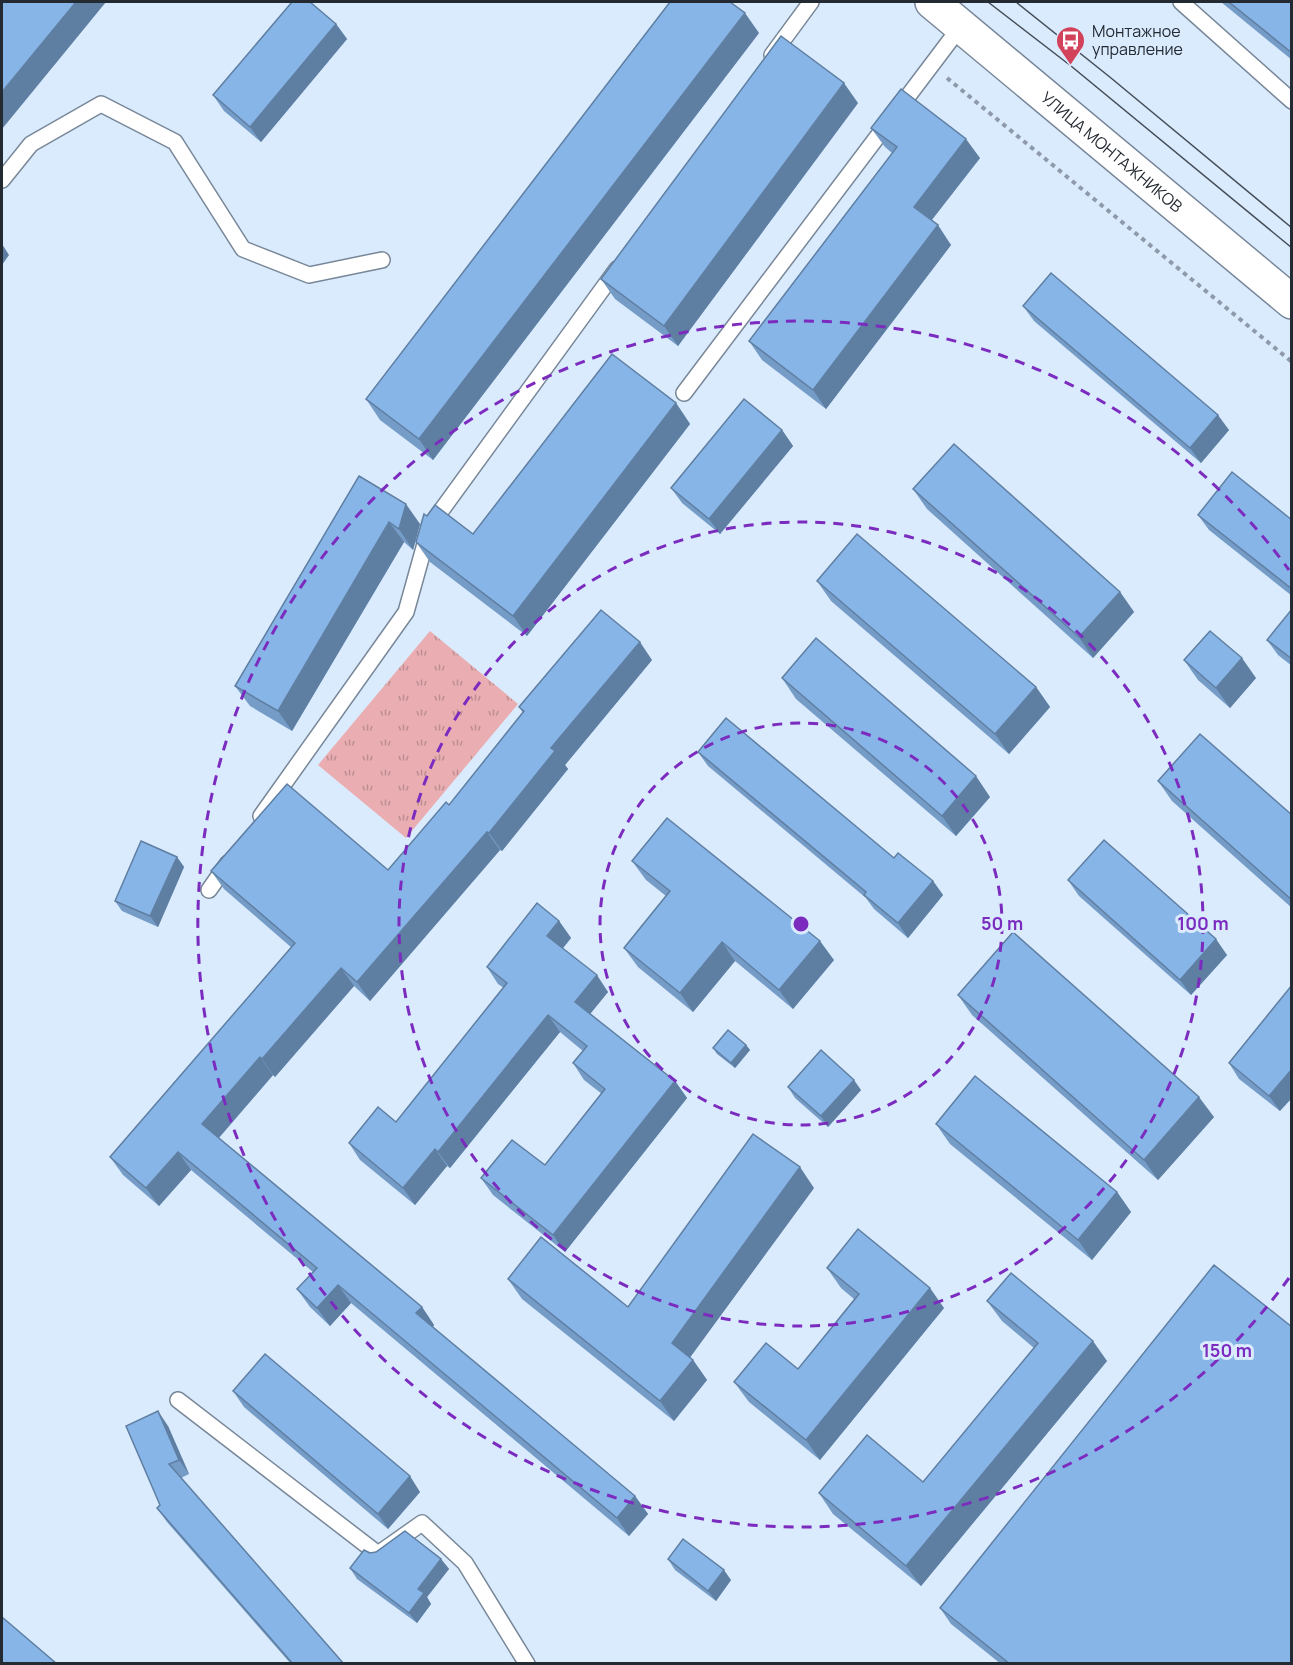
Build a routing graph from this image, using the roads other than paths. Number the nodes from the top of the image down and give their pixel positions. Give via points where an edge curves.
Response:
1 (811, 2) edge
2 (932, 2) edge
3 (1181, 2) edge
4 (961, 26) junction
5 (762, 68) edge
6 (1292, 101) edge
7 (2, 180) edge
8 (624, 259) edge
9 (382, 260) dead end
10 (1292, 302) edge
11 (684, 393) dead end
12 (250, 832) edge
13 (237, 852) edge
14 (209, 890) dead end
15 (178, 1400) dead end
16 (527, 1664) edge

1 - 5 lane
2 - 4 main road, УЛИЦА МОНТАЖНИКОВ
3 - 6 lane
4 - 10 main road, УЛИЦА МОНТАЖНИКОВ
4 - 11 lane
7 - 9 lane via 31,144 101,104 175,142 243,249 309,274
8 - 12 lane via 430,526 406,612
13 - 14 lane
15 - 16 lane via 378,1554 422,1523 465,1563

